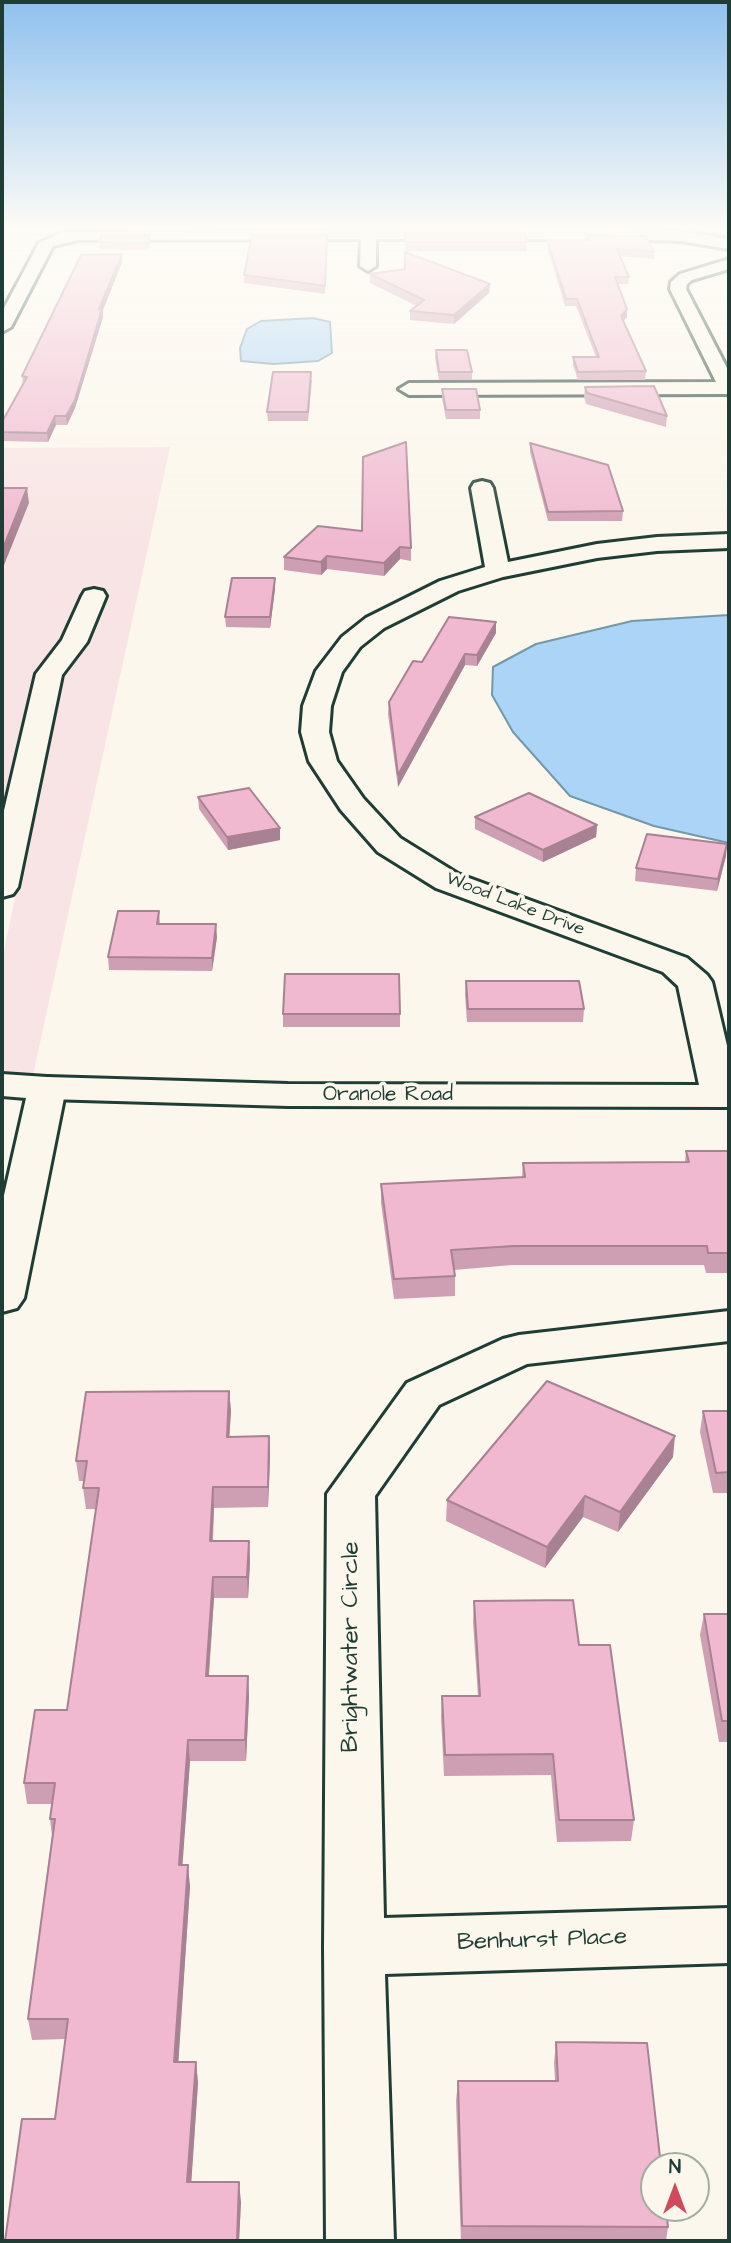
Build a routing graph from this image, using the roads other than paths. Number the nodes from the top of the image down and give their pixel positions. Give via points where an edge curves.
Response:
1 (701, 334) edge
2 (729, 388) edge
3 (409, 389) dead end
4 (482, 488) dead end
5 (729, 541) edge
6 (498, 571) junction
7 (94, 596) dead end
8 (13, 782) edge
9 (2, 887) edge
10 (2, 1085) edge
11 (47, 1088) junction
12 (725, 1096) edge
13 (2, 1298) edge
14 (729, 1326) edge
15 (729, 1936) edge
16 (354, 1947) junction
17 (360, 2241) edge

1 - 2 street
2 - 3 street
4 - 6 street
5 - 6 street, Wood Lake Drive via 597,551
6 - 12 street, Wood Lake Drive via 411,604 351,642 329,671 317,706 315,732 323,761 352,804 389,845 447,881 675,965 695,982
7 - 8 street via 74,642 50,674
8 - 9 street
10 - 11 street, Oranole Road
11 - 12 street, Oranole Road via 288,1095
11 - 13 street
14 - 16 street, Brightwater Circle via 519,1350 423,1394 351,1494
15 - 16 street, Benhurst Place
16 - 17 street, Brightwater Circle

